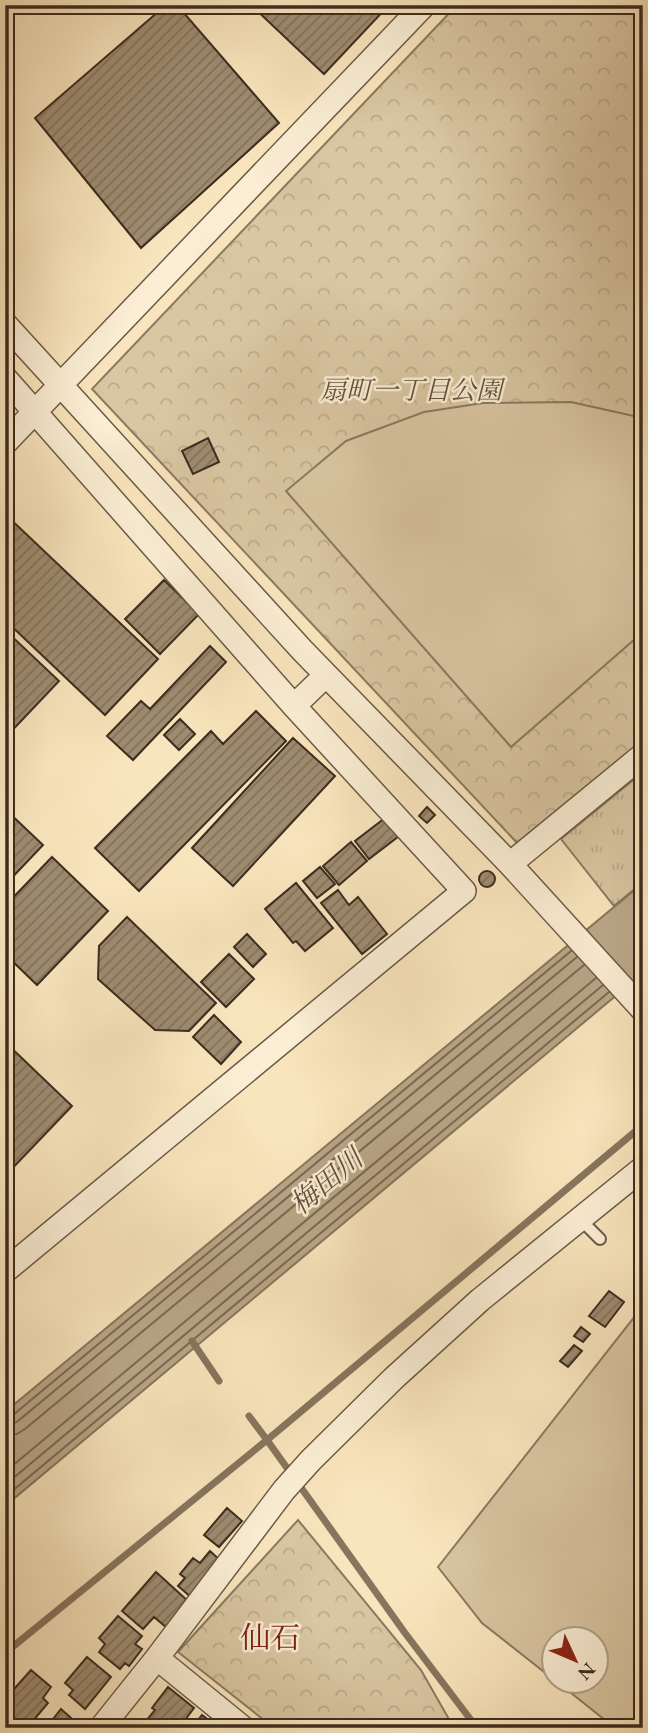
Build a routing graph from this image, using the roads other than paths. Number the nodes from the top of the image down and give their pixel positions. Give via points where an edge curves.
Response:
1 (424, 5) edge
2 (5, 324) edge
3 (5, 378) edge
4 (61, 385) junction
5 (35, 411) junction
6 (5, 443) edge
7 (326, 675) junction
8 (294, 706) junction
9 (643, 755) edge
10 (510, 864) junction
11 (643, 1010) edge
12 (643, 1168) edge
13 (580, 1219) junction
14 (600, 1238) dead end
15 (5, 1271) edge
16 (157, 1658) junction
17 (101, 1728) edge
18 (243, 1728) edge

1 - 4 street
2 - 4 street
3 - 5 street
4 - 5 street
4 - 7 street
5 - 6 street
5 - 8 street
7 - 8 street
7 - 10 street
8 - 15 street via 464,891
9 - 10 street
10 - 11 street
12 - 13 street
13 - 14 lane
13 - 16 street via 471,1309 311,1460
16 - 17 street
16 - 18 street

